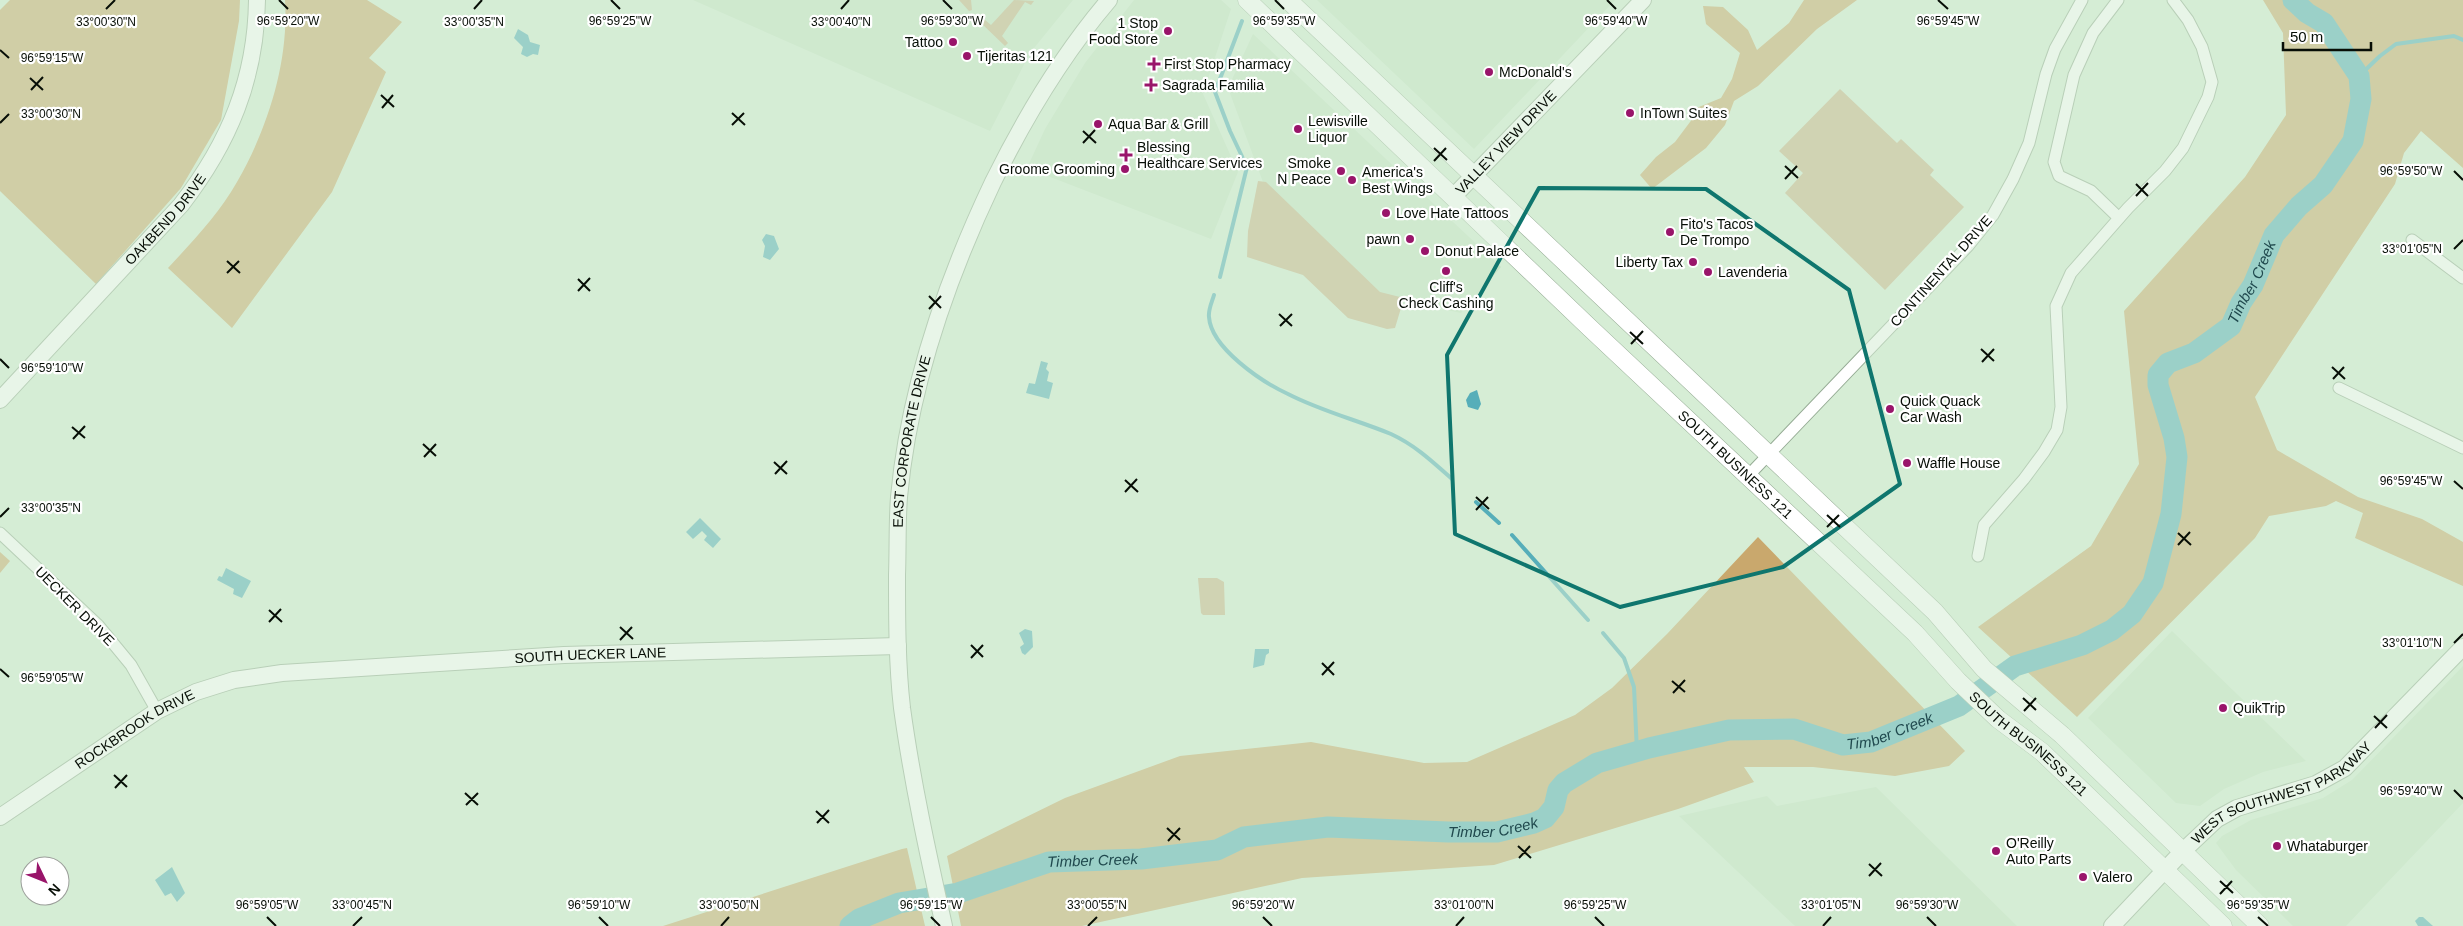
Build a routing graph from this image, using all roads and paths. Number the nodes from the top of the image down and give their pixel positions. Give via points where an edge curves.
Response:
1 (257, 0) edge
2 (1109, 0) edge
3 (1247, 0) edge
4 (1288, 0) edge
5 (1643, 0) edge
6 (2082, 0) edge
7 (2118, 0) edge
8 (2173, 0) edge
9 (1474, 175) junction
10 (1453, 197) junction
11 (2119, 218) junction
12 (2412, 240) dead end
13 (2463, 278) edge
14 (2339, 388) dead end
15 (0, 400) edge
16 (2463, 448) edge
17 (1769, 454) junction
18 (1748, 475) junction
19 (0, 533) edge
20 (1978, 556) dead end
21 (898, 646) junction
22 (2463, 647) edge
23 (282, 673) joint
24 (157, 711) junction
25 (0, 817) edge
26 (2182, 852) junction
27 (2164, 871) junction
28 (944, 926) edge
29 (2112, 926) edge
30 (2223, 926) edge
31 (2260, 926) edge

1 - 15 street, OAKBEND DRIVE via 245,89 203,176 182,205
2 - 21 street, EAST CORPORATE DRIVE via 1044,88 1016,135 975,219 940,310 907,438 899,498
3 - 10 main road, SOUTH BUSINESS 121
4 - 9 main road, SOUTH BUSINESS 121
5 - 9 street, VALLEY VIEW DRIVE
6 - 17 street, CONTINENTAL DRIVE via 2053,55 2024,157 1993,215 1968,246
7 - 11 street via 2093,33 2074,75 2054,162 2060,176 2091,191
8 - 11 street via 2202,47 2212,82 2183,148
9 - 10 street, VALLEY VIEW DRIVE
9 - 17 main road, SOUTH BUSINESS 121
10 - 18 main road, SOUTH BUSINESS 121
11 - 20 street via 2071,273 2056,306 2061,407 2056,430 2024,479 1984,525
12 - 13 street
14 - 16 street
17 - 18 street, CONTINENTAL DRIVE
17 - 26 main road, SOUTH BUSINESS 121 via 1935,612 1984,669 2062,735
18 - 27 main road, SOUTH BUSINESS 121 via 1915,633 1998,720 2042,752
19 - 24 street, UECKER DRIVE via 98,624 131,665
21 - 23 street, SOUTH UECKER LANE via 564,655
21 - 28 street, EAST CORPORATE DRIVE via 902,708
22 - 26 street, WEST SOUTHWEST PARKWAY via 2341,771 2311,786 2227,813 2206,827
23 - 24 street, ROCKBROOK DRIVE via 234,680 196,692
24 - 25 street, ROCKBROOK DRIVE
26 - 27 street, WEST SOUTHWEST PARKWAY
26 - 31 main road, SOUTH BUSINESS 121
27 - 29 street, WEST SOUTHWEST PARKWAY
27 - 30 main road, SOUTH BUSINESS 121

